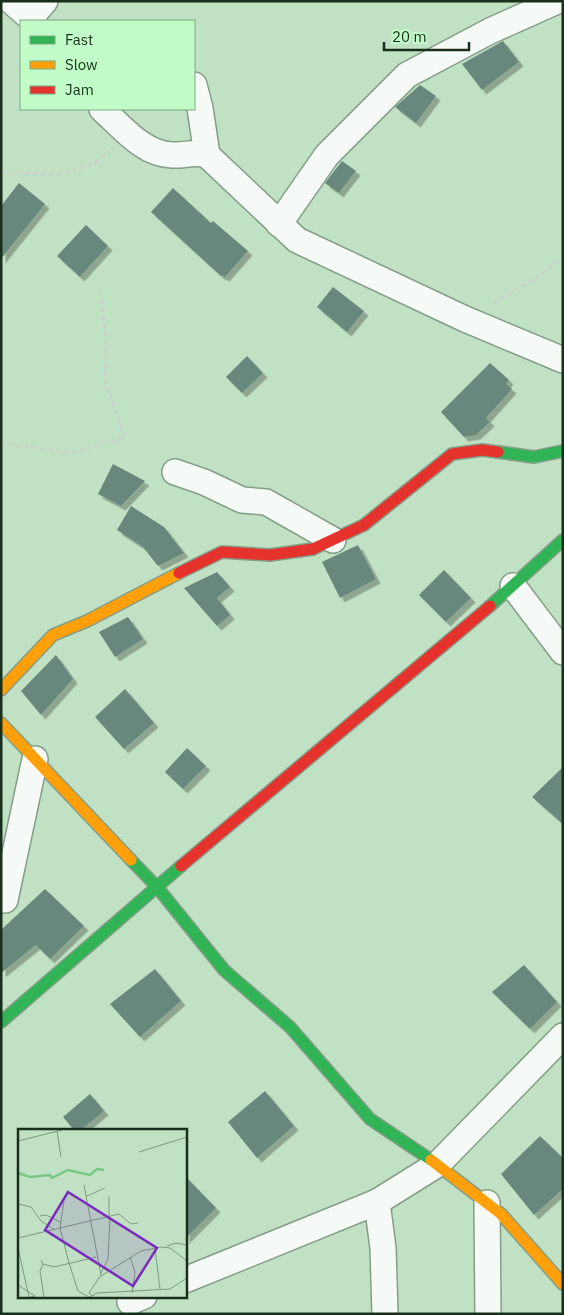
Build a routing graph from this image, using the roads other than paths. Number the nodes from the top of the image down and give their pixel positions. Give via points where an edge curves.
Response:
1 (11, 1) edge
2 (557, 1) edge
3 (36, 13) edge
4 (195, 88) edge
5 (103, 110) edge
6 (207, 155) junction
7 (279, 224) junction
8 (563, 360) edge
9 (563, 451) edge
10 (175, 472) dead end
11 (333, 540) junction
12 (563, 540) edge
13 (513, 586) junction
14 (563, 652) edge
15 (1, 690) edge
16 (1, 723) edge
17 (35, 759) junction
18 (157, 888) junction
19 (5, 900) dead end
20 (1, 1022) edge
21 (563, 1036) edge
22 (438, 1164) junction
23 (377, 1202) junction
24 (487, 1203) junction
25 (186, 1280) edge
26 (563, 1284) edge
27 (385, 1314) edge
28 (488, 1314) edge

1 - 3 street
2 - 7 street via 490,31 406,75 327,155
4 - 6 street
5 - 6 street via 150,150 172,155 197,152
6 - 7 street
7 - 8 street via 297,240 465,319
9 - 11 street via 534,457 482,450 452,454 364,525
10 - 11 street via 242,500 266,502
11 - 15 street via 312,549 270,556 222,552 54,635
12 - 13 street
13 - 14 street
13 - 18 street
16 - 17 street
17 - 18 street
17 - 19 street
18 - 20 street
18 - 22 street via 224,970 290,1027 370,1119
21 - 22 street
22 - 23 street
22 - 24 street
23 - 25 street
23 - 27 street via 383,1248
24 - 26 street via 501,1214
24 - 28 street

